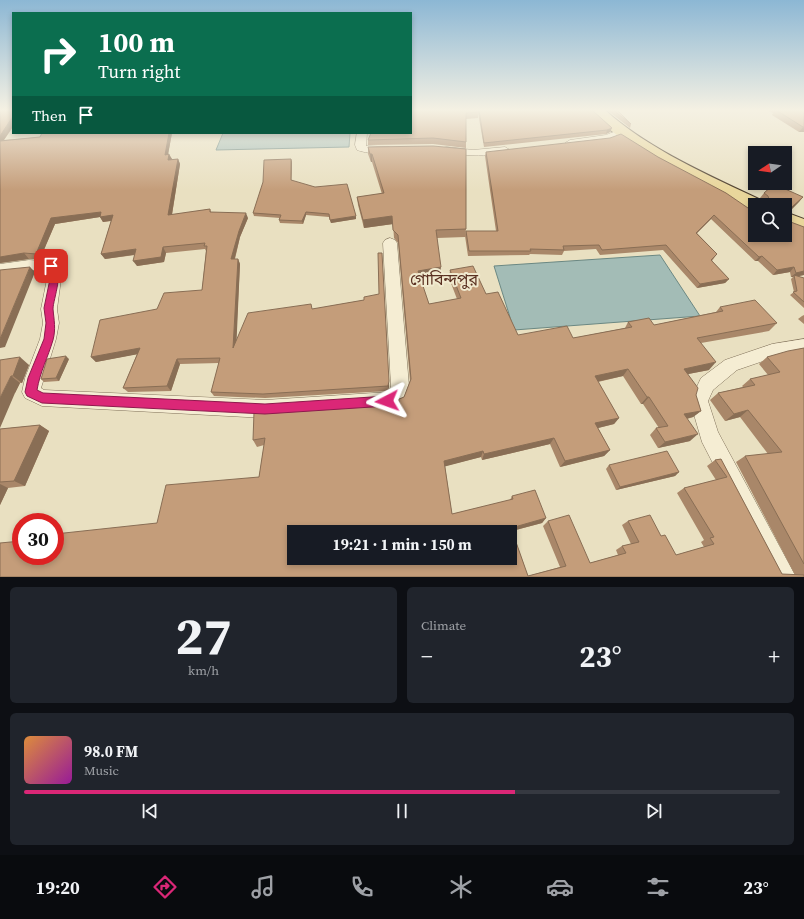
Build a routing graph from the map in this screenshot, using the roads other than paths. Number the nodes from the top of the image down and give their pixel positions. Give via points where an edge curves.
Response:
1 (361, 137) edge
2 (611, 137) edge
3 (630, 137) edge
4 (563, 144) edge
5 (437, 149) edge
6 (518, 149) edge
7 (398, 150) edge
8 (748, 201) edge
9 (792, 221) edge
10 (804, 226) edge
11 (390, 243) dead end
12 (0, 269) edge
13 (804, 346) edge
14 (784, 577) edge

1 - 7 street via 361,148
2 - 4 street
3 - 8 main road via 706,181
5 - 6 street via 473,153
9 - 10 main road
11 - 12 street via 400,386 397,397 387,401 265,409 42,398 31,392 51,323 49,308 54,279 51,266 29,265
13 - 14 street via 772,351 731,366 707,384 699,401 709,435

